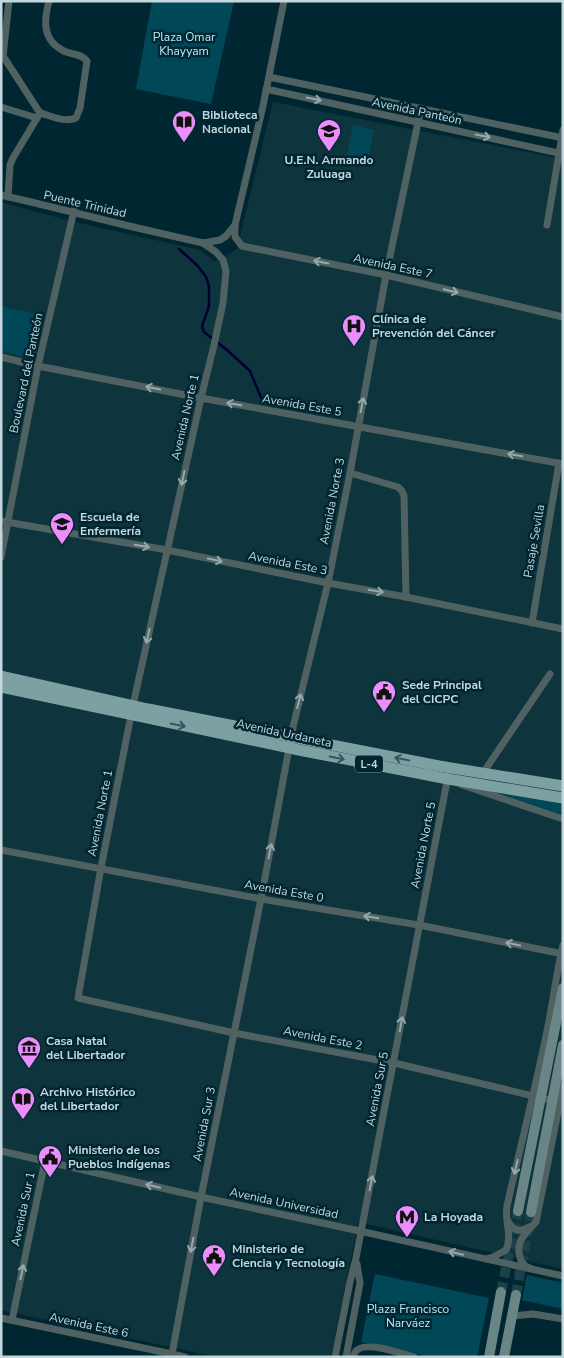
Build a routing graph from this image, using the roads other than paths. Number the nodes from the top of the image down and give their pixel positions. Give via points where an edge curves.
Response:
1 (8, 1) edge
2 (49, 1) edge
3 (284, 1) edge
4 (2, 56) edge
5 (269, 77) junction
6 (266, 89) junction
7 (1, 107) edge
8 (421, 108) junction
9 (38, 116) junction
10 (418, 123) junction
11 (562, 135) edge
12 (561, 154) edge
13 (5, 196) edge
14 (76, 202) dead end
15 (236, 225) junction
16 (548, 225) dead end
17 (203, 243) junction
18 (386, 275) junction
19 (563, 317) edge
20 (1, 357) edge
21 (38, 366) junction
22 (201, 398) junction
23 (358, 426) junction
24 (561, 463) edge
25 (350, 473) junction
26 (4, 521) edge
27 (167, 550) junction
28 (1, 558) edge
29 (328, 583) junction
30 (406, 597) junction
31 (532, 623) junction
32 (563, 629) edge
33 (550, 674) dead end
34 (1, 676) edge
35 (1, 687) edge
36 (132, 710) junction
37 (290, 742) junction
38 (449, 773) junction
39 (483, 773) junction
40 (563, 786) edge
41 (563, 798) edge
42 (563, 819) edge
43 (1, 850) edge
44 (101, 868) junction
45 (261, 898) junction
46 (419, 925) junction
47 (563, 945) edge
48 (562, 954) edge
49 (563, 988) edge
50 (234, 1032) junction
51 (563, 1045) edge
52 (394, 1063) junction
53 (541, 1078) junction
54 (561, 1083) edge
55 (537, 1097) junction
56 (558, 1102) edge
57 (1, 1151) edge
58 (44, 1161) junction
59 (200, 1197) junction
60 (518, 1211) tunnel mouth
61 (532, 1212) tunnel mouth
62 (506, 1214) junction
63 (536, 1222) junction
64 (362, 1231) junction
65 (356, 1258) junction
66 (485, 1259) junction
67 (537, 1271) junction
68 (563, 1276) edge
69 (501, 1292) tunnel mouth
70 (516, 1295) tunnel mouth
71 (512, 1316) junction
72 (1, 1318) edge
73 (563, 1319) edge
74 (12, 1320) junction
75 (173, 1356) edge
76 (186, 1357) edge
77 (335, 1357) edge
78 (346, 1357) edge
79 (354, 1357) edge
80 (414, 1357) edge
81 (489, 1357) edge
82 (504, 1357) edge

1 - 4 street
2 - 9 street via 45,28 49,36 62,50 87,61 76,118 65,120
3 - 5 street
4 - 9 street
5 - 6 street
5 - 8 street, Avenida Panteón
6 -> 10 street, Avenida Panteón
6 - 15 street
7 - 9 street
8 - 10 street, Avenida Norte 3
8 - 11 street, Avenida Panteón
9 - 13 street via 10,165
10 -> 12 street, Avenida Panteón
10 - 18 street, Avenida Norte 3
11 - 12 street
12 - 16 street
13 - 17 street, Puente Trinidad, bridge
14 - 21 street, Boulevard del Panteón
15 - 17 street via 220,240
18 -> 15 street, Avenida Este 7 via 242,246 235,237
17 - 22 street, Avenida Norte 1 via 223,260 226,271 223,303
18 -> 19 street, Avenida Este 7
23 -> 18 street, Avenida Norte 3
20 - 21 street, Avenida Este 5
22 -> 21 street, Avenida Este 5
21 - 26 street, Boulevard del Panteón
23 -> 22 street, Avenida Este 5
22 -> 27 street, Avenida Norte 1
24 -> 23 street, Avenida Este 5
23 - 25 street, Avenida Norte 3
24 - 31 street, Pasaje Sevilla
25 - 29 street, Avenida Norte 3
25 - 30 street via 402,491
26 -> 27 street, Avenida Este 3
26 - 28 street, Boulevard del Panteón
27 -> 29 street, Avenida Este 3
27 -> 36 street, Avenida Norte 1
29 -> 30 street, Avenida Este 3
37 -> 29 street, Avenida Norte 3
30 - 31 street, Avenida Este 3
31 - 32 street, Avenida Este 3
33 - 39 street
34 - 36 main road, Avenida Urdaneta / L-4
35 - 36 main road, Avenida Urdaneta / L-4
36 - 37 main road, Avenida Urdaneta / L-4
36 - 44 street, Avenida Norte 1
37 - 38 main road, Avenida Urdaneta / L-4
45 -> 37 street, Avenida Norte 3
38 - 39 main road, Avenida Urdaneta / L-4
38 - 41 main road, Avenida Urdaneta / L-4
38 - 42 street via 454,783
38 - 46 street, Avenida Norte 5
39 - 40 main road, Avenida Urdaneta / L-4
43 - 44 street, Avenida Este 0
44 - 45 street, Avenida Este 0
44 - 50 street, Avenida Este 2 via 78,998
46 -> 45 street, Avenida Este 0
45 - 50 street, Avenida Sur 3
48 -> 46 street, Avenida Este 0
52 -> 46 street, Avenida Sur 5
47 - 48 street
48 - 53 street
49 - 53 main road
50 - 52 street, Avenida Este 2
50 - 59 street, Avenida Sur 3
51 - 54 main road
52 - 55 street, Avenida Este 2
64 -> 52 street, Avenida Sur 5
53 - 55 main road
54 - 56 main road
55 - 56 street, Avenida Este 2
55 - 60 main road
55 -> 62 street via 527,1119
56 - 61 main road
56 - 63 street
57 - 58 street, Avenida Universidad
59 -> 58 street, Avenida Universidad
74 -> 58 street, Avenida Sur 1
59 - 64 street, Avenida Universidad
59 -> 75 street, Avenida Sur 3
62 - 63 street via 510,1225 517,1230
62 - 66 street via 508,1246 500,1254
63 - 67 street via 521,1238 518,1247 521,1262
64 - 65 street, Avenida Sur 5
66 -> 64 street, Avenida Universidad
65 - 77 street, Avenida Sur 5
65 - 78 street, Avenida Sur 5 via 360,1283
66 - 67 street, Avenida Universidad
67 - 68 street, Avenida Universidad
69 - 81 main road
70 - 71 main road
71 - 73 street via 533,1314
71 - 82 main road
72 - 74 street, Avenida Este 6
74 - 75 street, Avenida Este 6
75 - 76 street, Avenida Este 6
79 - 80 street via 358,1349 368,1347

